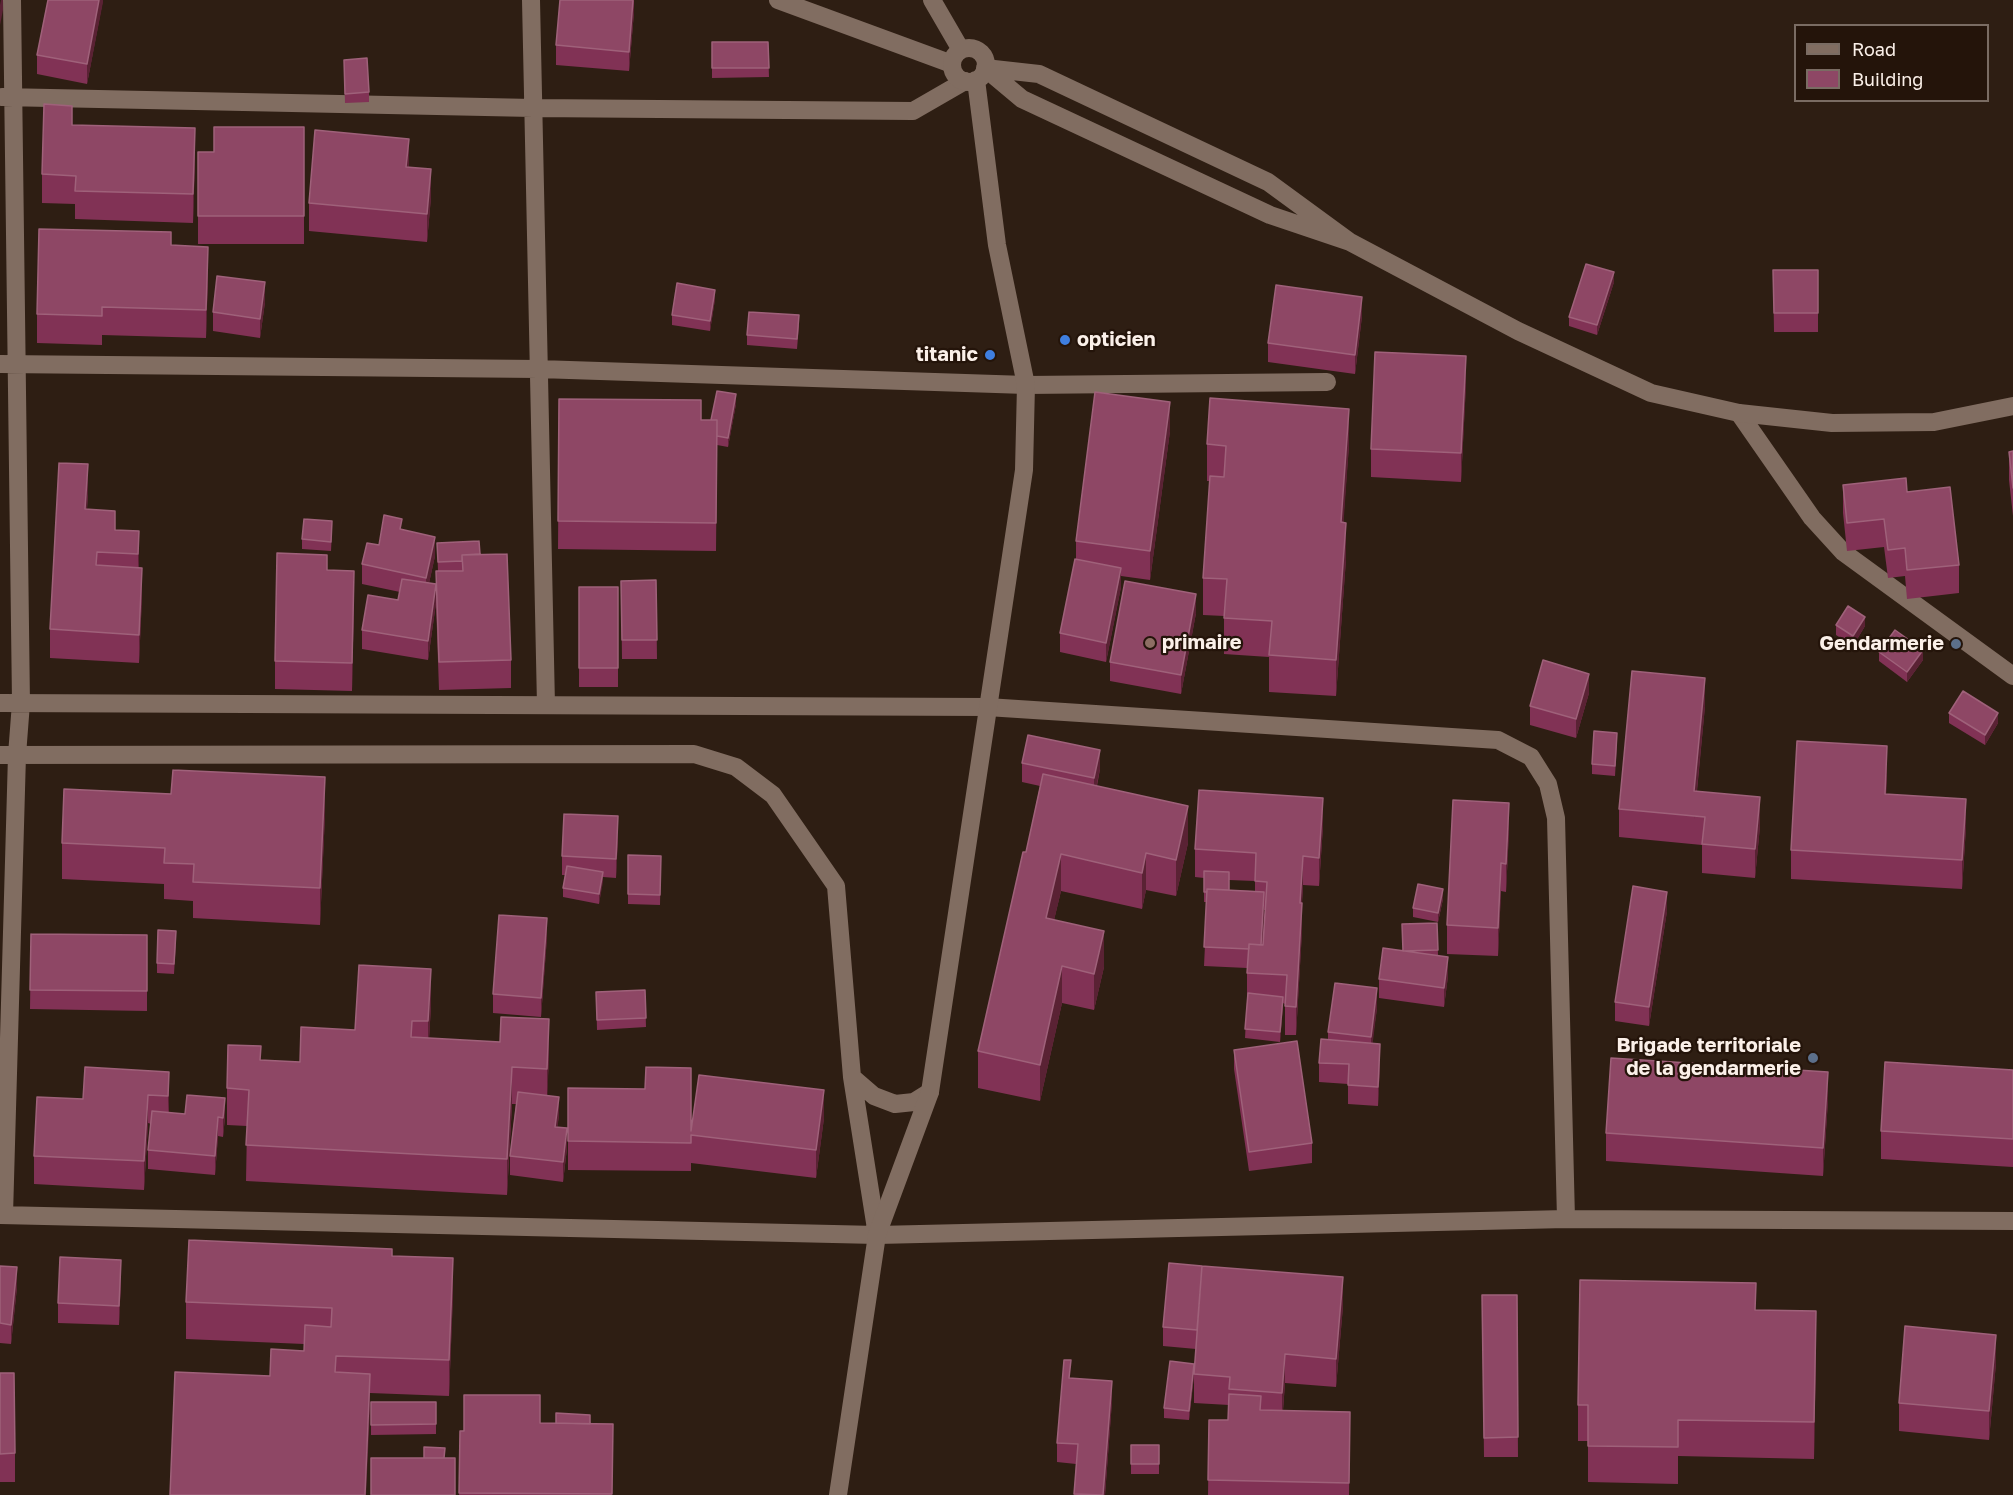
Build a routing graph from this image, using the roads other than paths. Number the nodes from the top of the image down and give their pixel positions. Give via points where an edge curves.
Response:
1 (12, 0) edge
2 (531, 0) edge
3 (778, 0) edge
4 (932, 0) edge
5 (957, 57) junction
6 (975, 76) junction
7 (6, 97) edge
8 (533, 108) junction
9 (1350, 242) junction
10 (8, 364) edge
11 (539, 369) junction
12 (1327, 382) dead end
13 (1026, 385) junction
14 (2013, 406) edge
15 (1739, 413) junction
16 (2013, 676) edge
17 (0, 702) edge
18 (21, 703) junction
19 (546, 705) junction
20 (987, 707) junction
21 (9, 755) edge
22 (852, 1077) junction
23 (930, 1092) junction
24 (2, 1215) edge
25 (1566, 1219) junction
26 (2013, 1221) edge
27 (877, 1235) junction
28 (838, 1495) edge

1 - 7 street
2 - 8 street
3 - 5 street
4 - 5 street
5 - 6 street via 956,75
5 - 6 street via 966,48 977,50 984,58
6 - 8 street via 913,111
6 - 9 street via 1270,216
6 - 9 street via 1039,74 1268,182
6 - 13 street via 997,245
7 - 8 street
7 - 10 street
8 - 11 street
9 - 15 street via 1518,331 1651,393
10 - 11 street
10 - 18 street
11 - 13 street
11 - 19 street
12 - 13 street
13 - 20 street via 1024,470
14 - 15 street via 1934,422 1832,423
15 - 16 street via 1812,518 1843,552
17 - 18 street
18 - 19 street
18 - 21 street
19 - 20 street
20 - 23 street
20 - 25 street via 1498,740 1531,757 1548,784 1556,818
21 - 22 street via 694,754 736,767 773,795 836,886
21 - 24 street
22 - 23 street via 874,1096 895,1104 914,1102
22 - 27 street
23 - 27 street
24 - 27 street
25 - 26 street
25 - 27 street
27 - 28 street

